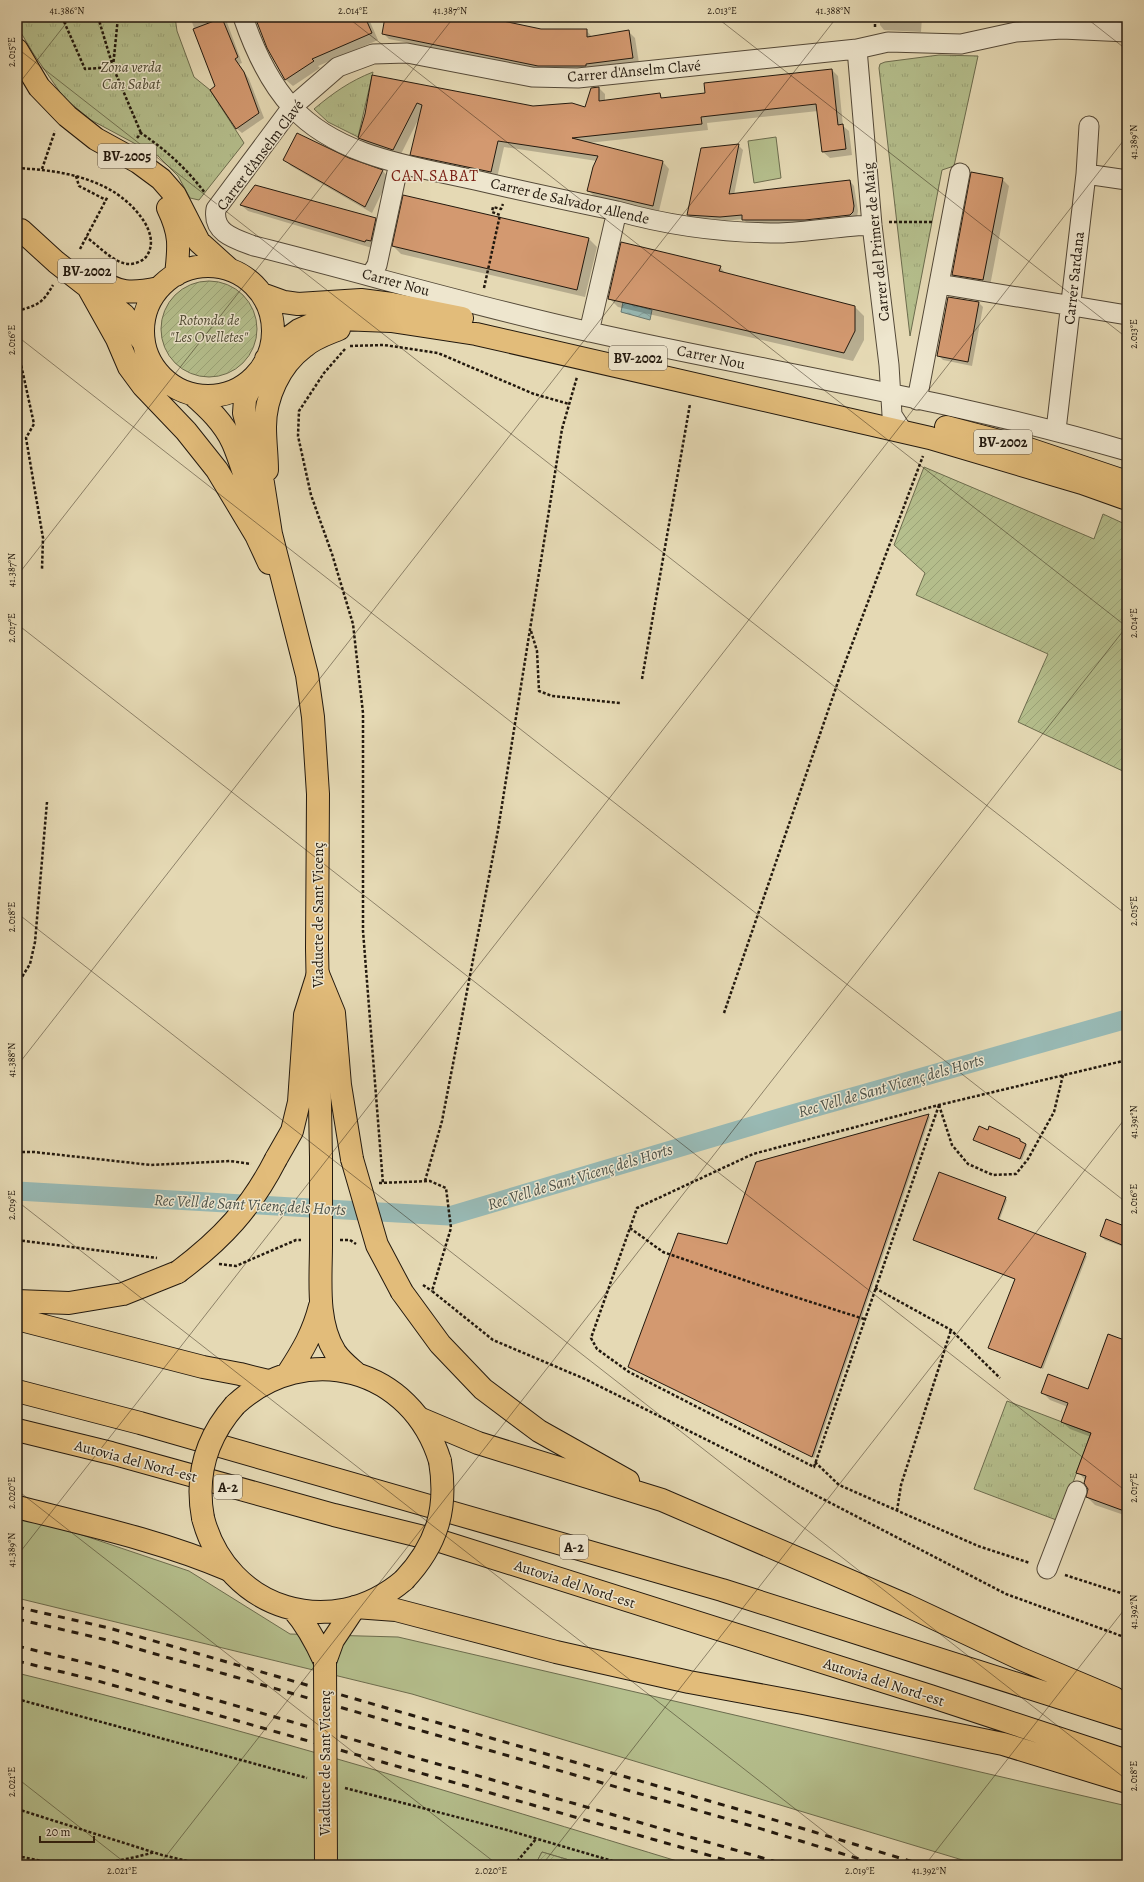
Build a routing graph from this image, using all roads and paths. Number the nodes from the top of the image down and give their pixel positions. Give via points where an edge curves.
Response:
1 (62, 17) edge
2 (98, 17) edge
3 (118, 17) edge
4 (243, 17) edge
5 (1127, 32) edge
6 (857, 48) junction
7 (17, 50) edge
8 (113, 67) junction
9 (17, 76) edge
10 (292, 107) junction
11 (58, 125) junction
12 (1089, 126) dead end
13 (141, 133) dead end
14 (399, 163) junction
15 (17, 168) edge
16 (42, 170) junction
17 (960, 173) dead end
18 (1086, 174) junction
19 (76, 176) junction
20 (1127, 180) edge
21 (108, 196) dead end
22 (106, 200) junction
23 (501, 209) dead end
24 (617, 211) junction
25 (215, 216) joint
26 (950, 222) junction
27 (872, 225) junction
28 (19, 229) edge
29 (86, 236) junction
30 (80, 249) dead end
31 (229, 269) junction
32 (370, 276) junction
33 (167, 281) junction
34 (54, 283) dead end
35 (939, 284) junction
36 (89, 288) junction
37 (262, 294) junction
38 (481, 305) junction
39 (1071, 306) junction
40 (17, 311) edge
41 (1127, 315) edge
42 (356, 320) junction
43 (589, 332) junction
44 (144, 343) junction
45 (17, 346) edge
46 (580, 359) junction
47 (262, 367) junction
48 (693, 384) junction
49 (891, 393) junction
50 (192, 394) junction
51 (917, 400) junction
52 (569, 404) junction
53 (897, 423) junction
54 (1056, 430) junction
55 (930, 438) junction
56 (1127, 451) edge
57 (1122, 486) edge
58 (271, 534) junction
59 (42, 569) dead end
60 (290, 607) junction
61 (531, 629) junction
62 (642, 679) dead end
63 (620, 703) dead end
64 (47, 802) dead end
65 (318, 974) junction
66 (17, 984) edge
67 (724, 1013) dead end
68 (1127, 1060) edge
69 (1063, 1075) junction
70 (939, 1105) junction
71 (17, 1152) edge
72 (267, 1162) junction
73 (425, 1181) junction
74 (375, 1183) dead end
75 (383, 1184) junction
76 (630, 1228) junction
77 (875, 1288) junction
78 (17, 1301) edge
79 (321, 1302) junction
80 (17, 1319) edge
81 (864, 1319) junction
82 (951, 1330) junction
83 (288, 1373) junction
84 (357, 1374) junction
85 (1000, 1378) dead end
86 (268, 1381) junction
87 (17, 1391) edge
88 (421, 1420) junction
89 (17, 1430) edge
90 (815, 1462) junction
91 (1077, 1491) dead end
92 (662, 1500) junction
93 (17, 1507) edge
94 (897, 1511) junction
95 (1047, 1569) junction
96 (229, 1570) junction
97 (1127, 1595) edge
98 (355, 1607) junction
99 (292, 1609) junction
100 (1127, 1638) edge
101 (325, 1662) junction
102 (1127, 1711) edge
103 (1127, 1719) edge
104 (1127, 1761) edge
105 (1127, 1782) edge
106 (17, 1808) edge
107 (536, 1838) dead end
108 (155, 1852) junction
109 (17, 1856) edge
110 (204, 1865) edge
111 (326, 1865) edge
112 (514, 1865) edge

1 - 8 path via 85,69
2 - 8 path
3 - 8 path
4 - 10 street, Carrer de Salvador Allende via 250,38 270,78
5 - 6 street, Carrer d'Anselm Clavé via 1062,29 1016,32 961,44 888,42
6 - 10 street, Carrer d'Anselm Clavé via 578,78 532,76 407,53 373,54 338,67
6 - 27 street, Carrer del Primer de Maig
7 - 31 main road, BV-2005 via 40,87 67,116 96,139 138,162 161,179 175,195 199,242
8 - 13 path
9 - 11 main road, BV-2005 via 39,106
10 - 14 street, Carrer de Salvador Allende via 337,141
10 - 25 street, Carrer d'Anselm Clavé via 216,209
11 - 16 path
11 - 33 main road, BV-2005 via 82,145 140,180 156,193 168,208 176,226 179,244
12 - 18 street, Carrer Sardana
14 - 24 street, Carrer de Salvador Allende
14 - 32 street via 377,266
15 - 16 path
16 - 19 path
17 - 26 street
18 - 20 street
18 - 39 street, Carrer Sardana
19 - 22 path via 80,186
19 - 29 path via 96,182 132,206 144,221 151,243 145,258 138,263 130,264 122,263
21 - 22 path
22 - 29 path
23 - 38 path via 493,207 492,212 500,215
24 - 27 street, Carrer de Salvador Allende via 674,224 739,232 779,233
24 - 43 street
25 - 32 street, Carrer Nou via 222,231 232,238
26 - 27 path via 885,222
26 - 35 street
27 - 49 street, Carrer del Primer de Maig
28 - 33 main road, BV-2002 via 66,255 108,287 123,292 141,292
28 - 36 main road, BV-2002
29 - 30 path
31 - 33 main road, BV-2002 via 210,265 199,266
31 - 37 main road, BV-2002 via 248,279
32 - 38 street, Carrer Nou
33 - 44 main road, BV-2002 via 150,300 144,317
34 - 40 path via 44,301
35 - 39 street
35 - 51 street
36 - 44 main road, BV-2002 via 124,315
36 - 60 main road via 143,386 186,431 217,470 256,535
37 - 47 main road, BV-2002 via 272,317 272,335
37 - 53 main road, BV-2002 via 298,304 361,300 392,304 724,376
38 - 43 street, Carrer Nou
39 - 41 street
39 - 54 street, Carrer Sardana
42 - 46 main road, BV-2002 via 391,321 476,334
42 - 47 main road, BV-2002 via 315,323 299,330 284,341
42 - 58 main road via 315,339 304,347 293,357 272,389 265,426
43 - 49 street, Carrer Nou
44 - 50 main road, BV-2002 via 155,371 178,389
45 - 59 path via 34,424 26,438 44,538
46 - 48 main road, BV-2002
46 - 52 path
47 - 50 main road, BV-2002 via 250,381 231,392 217,395
47 - 58 main road, Viaducte de Sant Vicenç via 245,399 244,413 263,483
48 - 53 main road, BV-2002
48 - 62 path
49 - 51 street, Carrer Nou
49 - 53 street, Carrer del Primer de Maig
50 - 58 main road, Viaducte de Sant Vicenç via 216,417 233,443 249,489
51 - 54 street, Carrer Nou
52 - 61 path via 562,429
52 - 75 path via 534,394 438,353 384,345 348,346 324,374 299,411 298,436 311,495 353,624 363,713 363,931
53 - 55 main road, BV-2002
53 - 57 main road, BV-2002 via 1000,441
54 - 56 street, Carrer Nou
55 - 57 main road, BV-2002
55 - 67 path via 840,676
58 - 60 main road, Viaducte de Sant Vicenç
60 - 65 main road, Viaducte de Sant Vicenç via 307,674 314,733 318,794
61 - 63 path via 537,651 539,691 552,696
61 - 73 path via 495,845 442,1121
64 - 66 path via 35,942 30,964
65 - 72 main road via 305,1016 299,1102 292,1131
65 - 79 main road, Viaducte de Sant Vicenç, bridge
65 - 92 main road, bridge via 334,1013 340,1085 352,1159 377,1245 402,1292 440,1344 483,1389 539,1431
68 - 69 path
69 - 70 path
69 - 70 path via 1054,1112 1028,1159 1016,1174 993,1175 968,1164 952,1146
70 - 76 path via 753,1154 637,1208
70 - 77 path
71 - 72 path via 152,1165
72 - 78 main road, bridge via 265,1181 239,1217 205,1252 178,1272 123,1294 69,1303
73 - 75 path
73 - 100 path via 446,1188 450,1228 432,1292 493,1340 592,1383 768,1470 1006,1594
74 - 75 path
76 - 81 path via 663,1252
76 - 90 path via 591,1338 597,1349 629,1372 814,1467
77 - 81 path
77 - 82 path
79 - 83 main road, Viaducte de Sant Vicenç via 308,1343
79 - 84 main road, Viaducte de Sant Vicenç via 324,1322 335,1351
80 - 86 main road
81 - 90 path
82 - 85 path
82 - 94 path via 901,1485
83 - 84 main road, Viaducte de Sant Vicenç via 323,1368
83 - 86 main road, Viaducte de Sant Vicenç
84 - 88 main road, Viaducte de Sant Vicenç via 386,1387 403,1400
86 - 96 main road, Viaducte de Sant Vicenç, bridge via 235,1405 218,1426 204,1458 199,1491 202,1518 213,1546
87 - 103 main road, A-2 via 140,1423 722,1590
88 - 92 main road via 478,1443
88 - 98 main road, Viaducte de Sant Vicenç, bridge via 432,1438 440,1461 443,1493 438,1525 425,1555 404,1580 378,1598
89 - 104 main road, Autovia del Nord-est / A-2 via 440,1541
90 - 94 path via 838,1485
91 - 95 street
92 - 102 main road via 1114,1698
93 - 96 main road via 114,1532
94 - 95 path via 978,1546
95 - 97 path
96 - 99 main road, Viaducte de Sant Vicenç via 242,1584 258,1595
98 - 99 main road, Viaducte de Sant Vicenç via 330,1612
98 - 101 main road, Viaducte de Sant Vicenç via 333,1640
98 - 105 main road via 396,1610 556,1652 681,1680 1003,1744
99 - 101 main road, Viaducte de Sant Vicenç via 314,1637
101 - 111 main road, Viaducte de Sant Vicenç, bridge
106 - 108 path
107 - 112 path
108 - 109 path via 126,1860 78,1865
108 - 110 path

